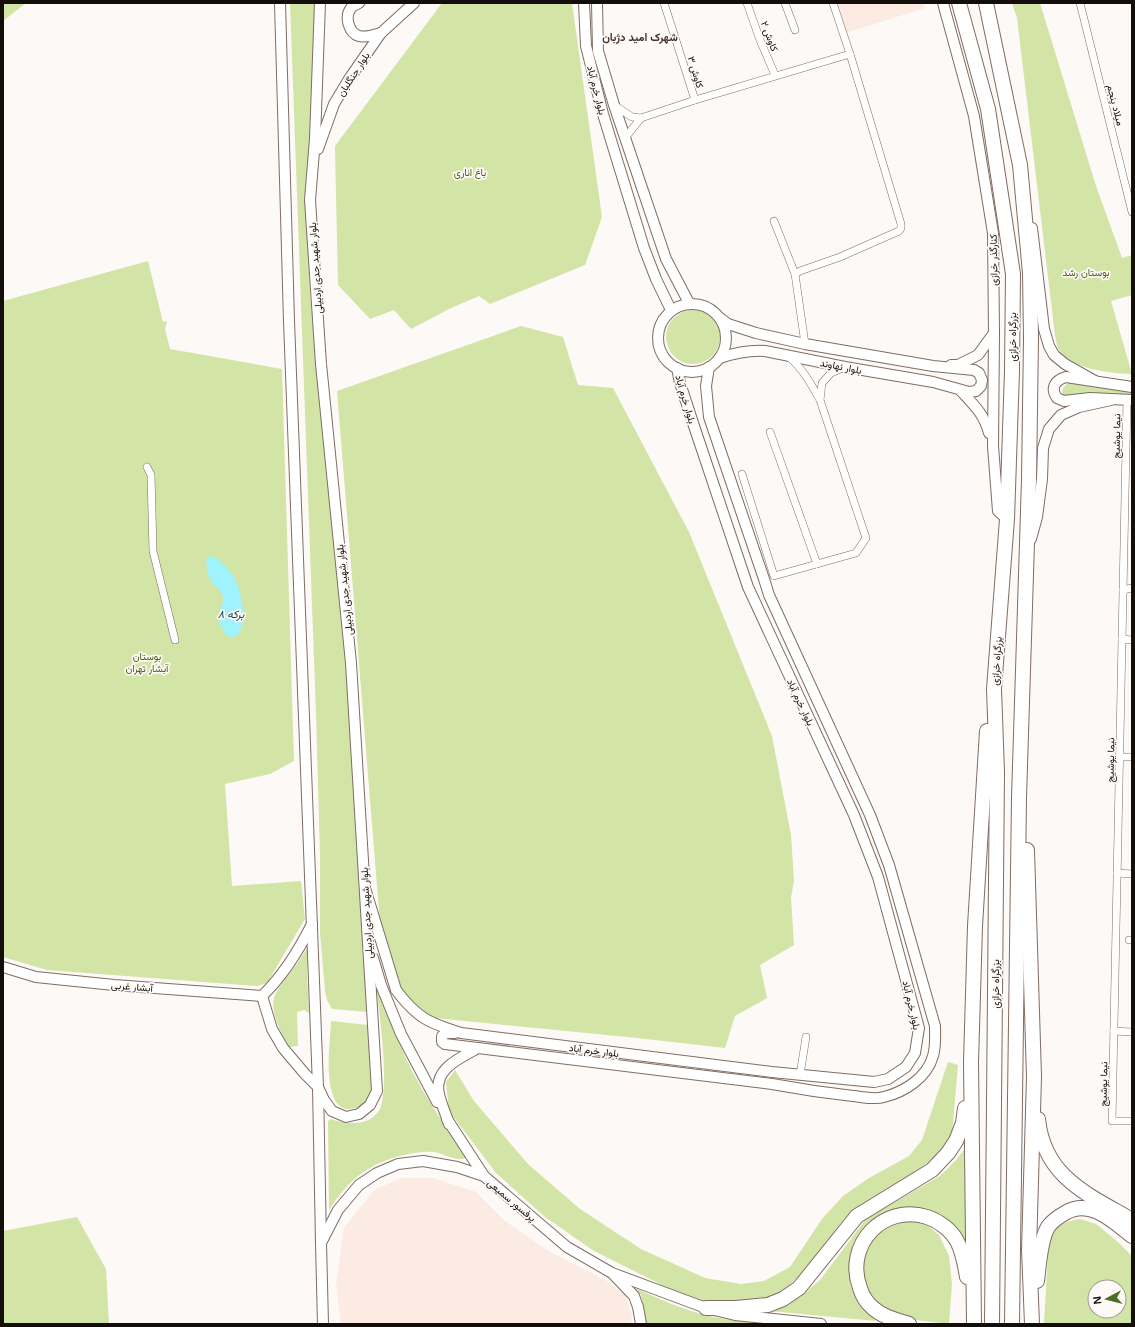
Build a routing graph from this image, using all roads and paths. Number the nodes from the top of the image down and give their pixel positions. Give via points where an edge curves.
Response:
1 (280, 3) edge
2 (320, 3) edge
3 (359, 3) edge
4 (414, 3) edge
5 (584, 3) edge
6 (597, 3) edge
7 (664, 3) edge
8 (747, 3) edge
9 (785, 3) edge
10 (833, 3) edge
11 (944, 3) edge
12 (960, 3) edge
13 (1080, 3) edge
14 (988, 6) edge
15 (795, 30) dead end
16 (381, 33) junction
17 (850, 54) junction
18 (775, 76) junction
19 (695, 100) junction
20 (614, 105) junction
21 (641, 118) junction
22 (625, 138) junction
23 (314, 160) junction
24 (1020, 165) junction
25 (1132, 212) edge
26 (774, 221) dead end
27 (795, 274) junction
28 (688, 303) junction
29 (671, 310) junction
30 (720, 318) junction
31 (994, 333) junction
32 (805, 344) junction
33 (787, 355) junction
34 (720, 358) junction
35 (933, 366) junction
36 (709, 367) junction
37 (845, 367) junction
38 (677, 368) junction
39 (1095, 381) junction
40 (1132, 387) edge
41 (961, 390) junction
42 (820, 400) junction
43 (1111, 400) junction
44 (1130, 400) edge
45 (1129, 424) edge
46 (770, 432) dead end
47 (993, 446) junction
48 (147, 467) dead end
49 (742, 474) dead end
50 (756, 519) junction
51 (1006, 519) junction
52 (744, 522) junction
53 (1026, 560) junction
54 (817, 564) junction
55 (774, 576) junction
56 (764, 579) junction
57 (1132, 588) edge
58 (1123, 590) junction
59 (1122, 639) junction
60 (175, 640) dead end
61 (1132, 640) edge
62 (994, 689) junction
63 (1120, 757) junction
64 (1132, 757) edge
65 (1019, 798) junction
66 (1117, 873) junction
67 (1132, 874) edge
68 (365, 888) junction
69 (312, 924) junction
70 (367, 934) junction
71 (3, 967) edge
72 (262, 996) junction
73 (1114, 1031) junction
74 (1132, 1032) edge
75 (461, 1034) junction
76 (806, 1036) dead end
77 (478, 1048) junction
78 (971, 1062) junction
79 (772, 1072) junction
80 (800, 1075) junction
81 (1034, 1078) junction
82 (772, 1084) junction
83 (318, 1087) junction
84 (1132, 1121) edge
85 (449, 1124) junction
86 (484, 1176) junction
87 (1132, 1220) edge
88 (1132, 1236) edge
89 (321, 1243) junction
90 (612, 1273) junction
91 (974, 1307) junction
92 (706, 1308) junction
93 (1032, 1320) edge
94 (323, 1324) edge
95 (640, 1324) edge
96 (821, 1324) edge
97 (909, 1324) edge
98 (974, 1324) edge
99 (992, 1324) edge
100 (1012, 1324) edge

1 - 69 street, بلوار شهید جدی اردبیلی via 289,321
2 - 23 street, بلوار شهید جدی اردبیلی
3 - 16 street via 351,8 348,16 353,33 359,36
4 - 16 street, بلوار جنگلبان
5 - 29 street, بلوار خرم آباد via 586,46 603,114 644,248
6 - 20 street, بلوار خرم آباد via 598,51
7 - 19 street, کاوش ۳
8 - 18 street, کاوش ۲
9 - 15 street
10 - 17 street
11 - 31 street, کنارگذر خرازی via 974,116 993,233
12 - 51 highway, بزرگراه خرازی via 988,109 1013,274
13 - 25 street, میلاد پنجم
14 - 24 highway, بزرگراه خرازی
16 - 23 street, بلوار جنگلبان via 334,104
17 - 18 street
17 - 27 street via 901,228 881,240
18 - 19 street
19 - 21 street
20 - 21 street via 632,117
20 - 22 street, بلوار خرم آباد
21 - 22 street
22 - 28 street, بلوار خرم آباد via 666,259
23 - 68 street, بلوار شهید جدی اردبیلی via 310,200 321,356 351,663
24 - 39 street via 1028,200 1044,329 1049,346 1054,355 1065,364
24 - 53 highway, بزرگراه خرازی via 1030,273
26 - 27 street
27 - 32 street
28 - 29 street
28 - 30 street via 706,306
29 - 38 street via 663,319 658,341 661,352 668,362
30 - 32 street, بلوار نهاوند via 728,324 756,333
30 - 34 street via 725,327 726,338
31 - 35 street via 978,355 958,365
31 - 47 street, کنارگذر خرازی
32 - 35 street, بلوار نهاوند
33 - 34 street, بلوار نهاوند via 752,351
33 - 37 street, بلوار نهاوند
33 - 42 street via 797,364
34 - 36 street
35 - 41 street via 974,370 979,373 981,386 970,392
36 - 38 street via 688,372
36 - 52 street, بلوار خرم آباد via 706,386 709,418
37 - 41 street, بلوار نهاوند via 933,382
37 - 42 street via 831,373 822,383
38 - 80 street, بلوار خرم آباد via 748,587 854,815 878,877 919,1028 916,1053 906,1067 888,1079 874,1082
39 - 40 street
39 - 43 street via 1061,378 1054,386 1054,394 1064,401 1090,398
41 - 47 street via 986,422
42 - 54 street via 866,538 856,553
43 - 44 street
43 - 53 street via 1079,407 1061,415 1049,429 1044,448 1037,517
44 - 45 street, نیما یوشیج
45 - 58 street, نیما یوشیج
46 - 54 street
47 - 51 street, کنارگذر خرازی via 998,511
48 - 60 street via 151,476 153,551
49 - 50 street
50 - 52 street
50 - 55 street
51 - 62 highway, بزرگراه خرازی
52 - 56 street, بلوار خرم آباد
53 - 65 highway, بزرگراه خرازی
54 - 55 street
55 - 56 street
56 - 82 street, بلوار خرم آباد via 870,815 889,865 935,1026 933,1057 927,1068 908,1088 882,1098 820,1093
57 - 58 street
58 - 59 street, نیما یوشیج
59 - 61 street
59 - 63 street, نیما یوشیج
62 - 78 highway via 987,730 975,926
62 - 99 highway, بزرگراه خرازی via 997,772
63 - 64 street
63 - 66 street, نیما یوشیج
65 - 81 highway via 1026,826
65 - 100 highway, بزرگراه خرازی
66 - 67 street
66 - 73 street, نیما یوشیج
68 - 70 street, بلوار شهید جدی اردبیلی
68 - 75 street, بلوار خرم آباد via 396,990 419,1016
69 - 72 street via 282,974
69 - 83 street, بلوار شهید جدی اردبیلی
70 - 83 street, بلوار شهید جدی اردبیلی via 377,1091 365,1110 346,1117 332,1111
70 - 85 street via 381,985 400,1034
71 - 72 street, آبشار غربی via 36,977
72 - 83 street via 272,1029 283,1048
73 - 74 street
73 - 84 street, نیما یوشیج via 1112,1120
75 - 77 street, بلوار خرم آباد via 446,1033 442,1036 442,1042
75 - 79 street, بلوار خرم آباد
76 - 80 street
77 - 82 street, بلوار خرم آباد
77 - 85 street via 453,1061 443,1072 438,1084 438,1093
78 - 91 highway
78 - 92 highway via 963,1123 956,1140 932,1170 857,1216 799,1288 783,1299 768,1305
79 - 80 street, بلوار خرم آباد
79 - 82 street
81 - 87 highway via 1039,1124 1050,1159 1062,1174 1082,1190
81 - 93 highway via 1029,1250
83 - 89 street, بلوار شهید جدی اردبیلی
85 - 86 street
86 - 89 street, پرفسور سمیعی via 457,1167 423,1161 398,1164 377,1173 359,1185 338,1210
86 - 90 street, پرفسور سمیعی via 567,1247
88 - 93 highway via 1108,1216 1088,1208 1070,1210 1057,1217 1048,1227 1042,1248
89 - 94 street, پرفسور سمیعی
90 - 92 street, پرفسور سمیعی
90 - 95 street via 634,1296
91 - 97 highway via 962,1252 949,1230 919,1214 894,1217 870,1231 857,1256 856,1272 861,1292 872,1308
91 - 98 highway
92 - 96 street, پرفسور سمیعی via 735,1315

